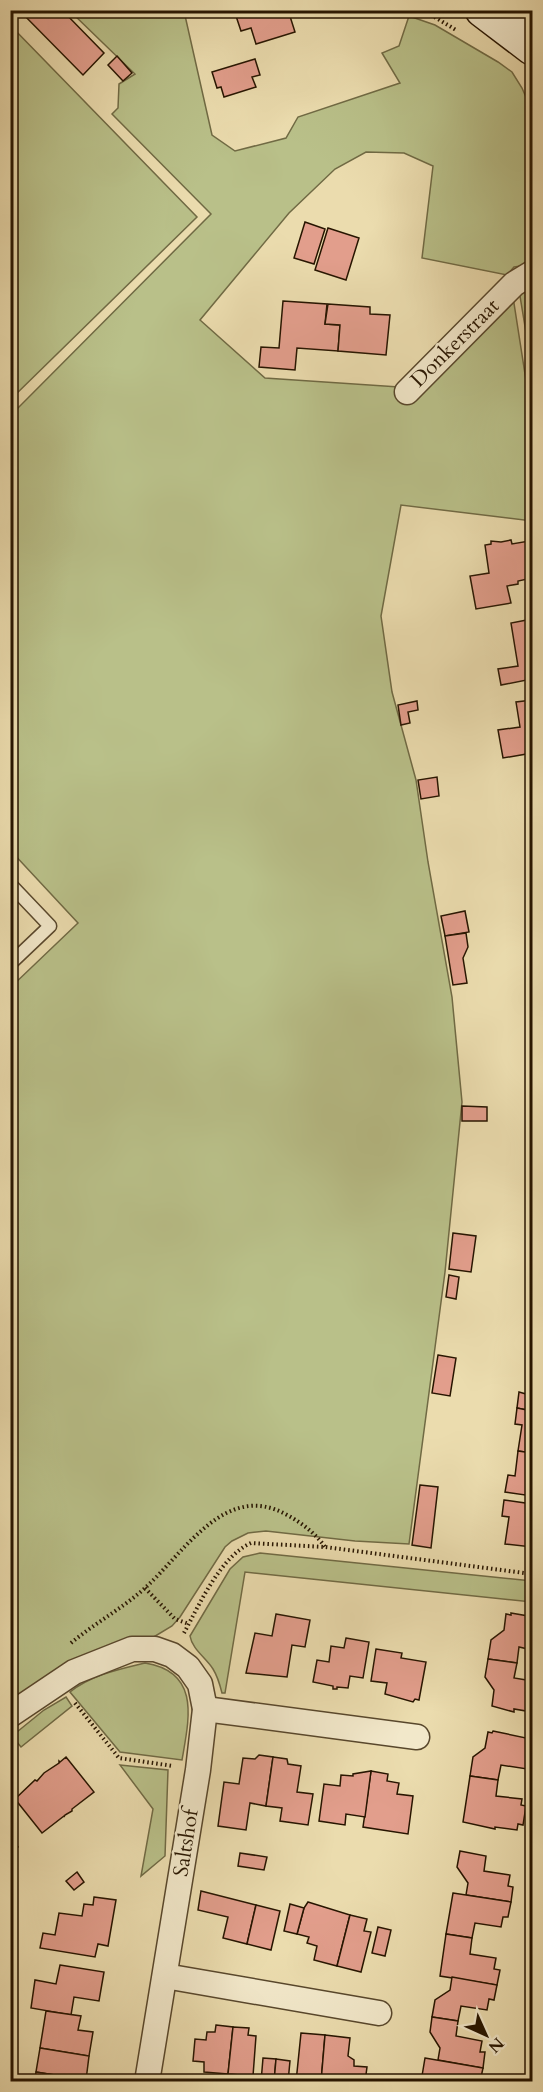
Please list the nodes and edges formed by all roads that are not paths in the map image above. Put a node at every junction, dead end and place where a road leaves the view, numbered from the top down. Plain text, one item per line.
1 (482, 10) edge
2 (522, 10) edge
3 (532, 15) edge
4 (532, 48) edge
5 (532, 273) edge
6 (407, 392) dead end
7 (10, 884) edge
8 (10, 964) edge
9 (205, 1709) junction
10 (10, 1715) edge
11 (417, 1737) dead end
12 (165, 1976) junction
13 (379, 2013) dead end
14 (147, 2082) edge

1 - 4 street
2 - 3 street
5 - 6 street, Donkerstraat
7 - 8 lane
9 - 10 street, Saltshof
9 - 11 street
9 - 12 street, Saltshof
12 - 13 street
12 - 14 street, Saltshof

